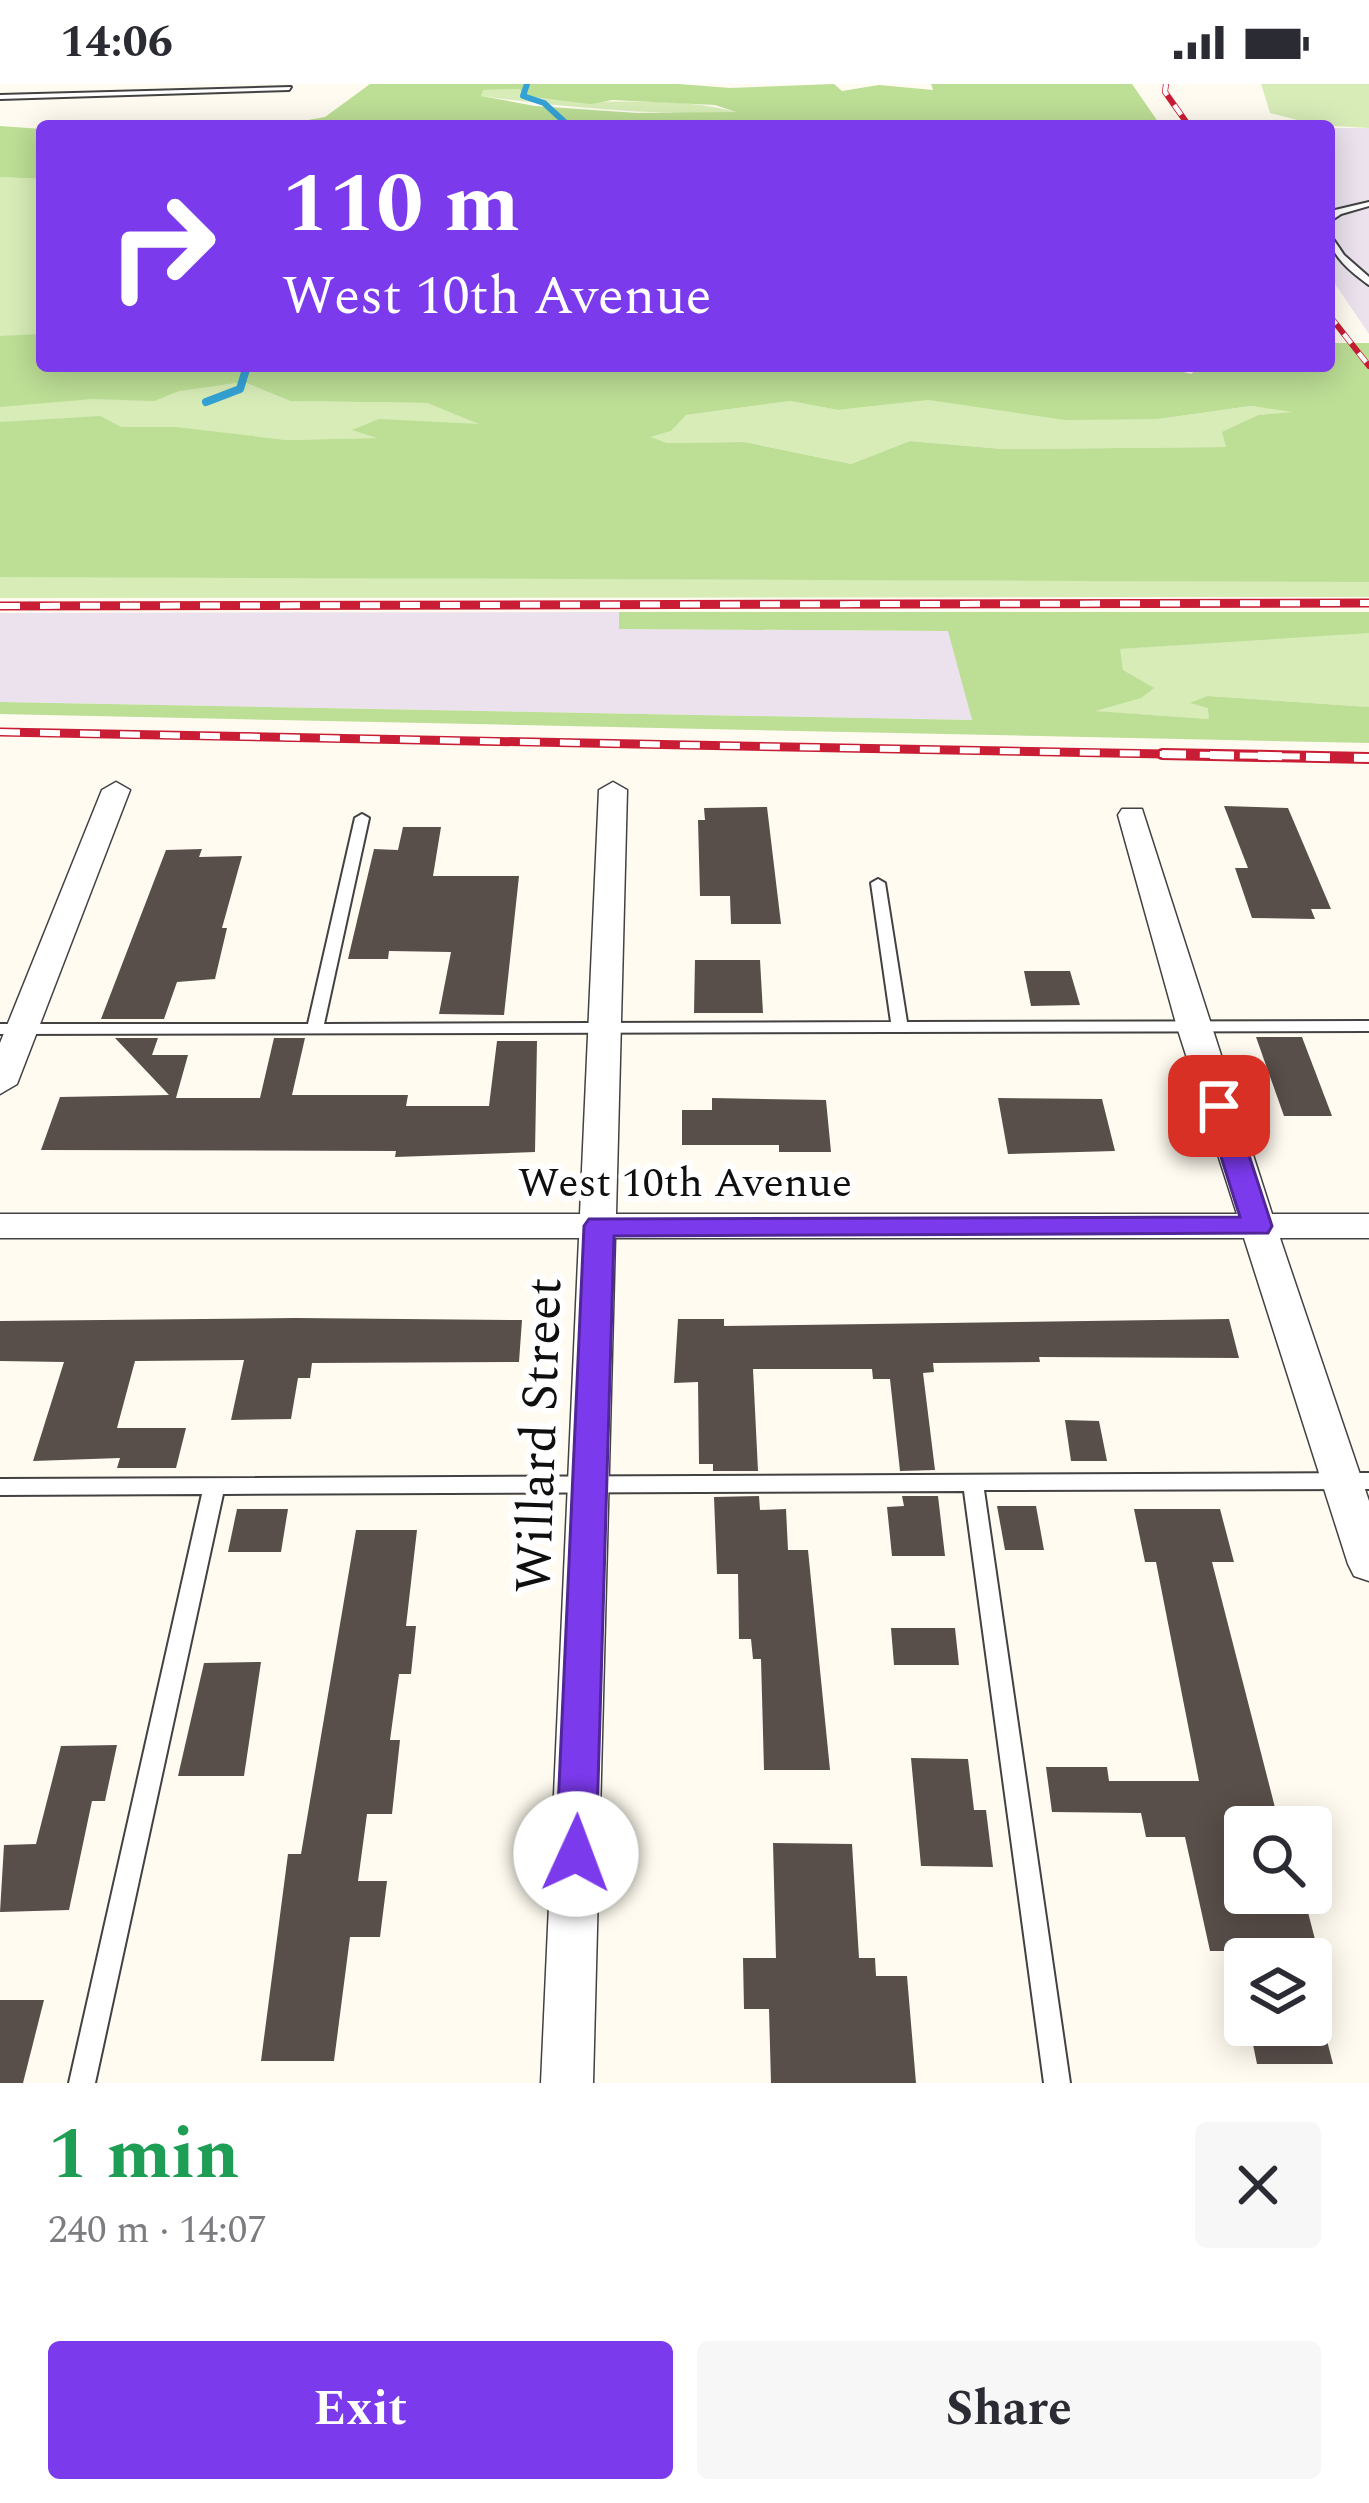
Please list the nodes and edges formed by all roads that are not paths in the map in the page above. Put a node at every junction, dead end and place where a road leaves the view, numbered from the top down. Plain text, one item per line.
1 (289, 88) dead end
2 (0, 97) edge
3 (1369, 204) edge
4 (1335, 215) edge
5 (1335, 246) edge
6 (1369, 282) edge
7 (116, 790) dead end
8 (613, 790) dead end
9 (1132, 815) dead end
10 (362, 818) dead end
11 (878, 884) dead end
12 (1369, 1026) edge
13 (605, 1027) junction
14 (899, 1027) junction
15 (1193, 1027) junction
16 (315, 1028) junction
17 (11, 1029) edge
18 (0, 1084) edge
19 (0, 1226) edge
20 (599, 1226) junction
21 (1258, 1226) junction
22 (1369, 1226) edge
23 (1356, 1481) edge
24 (973, 1484) junction
25 (0, 1487) edge
26 (214, 1487) junction
27 (590, 1488) junction
28 (1369, 1564) edge
29 (82, 2083) edge
30 (567, 2083) edge
31 (1057, 2083) edge

1 - 2 lane
3 - 4 lane
5 - 6 lane
7 - 17 street
8 - 13 street, Willard Street
9 - 15 street
10 - 16 lane
11 - 14 lane
12 - 15 lane
13 - 14 lane
13 - 16 lane
13 - 20 street, Willard Street
14 - 15 lane
15 - 21 street
16 - 17 lane
17 - 18 street
19 - 20 street, West 10th Avenue
20 - 21 street, West 10th Avenue
20 - 27 street, Willard Street
21 - 22 street, West 10th Avenue
21 - 23 street
23 - 24 lane
23 - 28 street
24 - 27 lane
24 - 31 lane
25 - 26 lane
26 - 27 lane
26 - 29 lane
27 - 30 street, Willard Street

